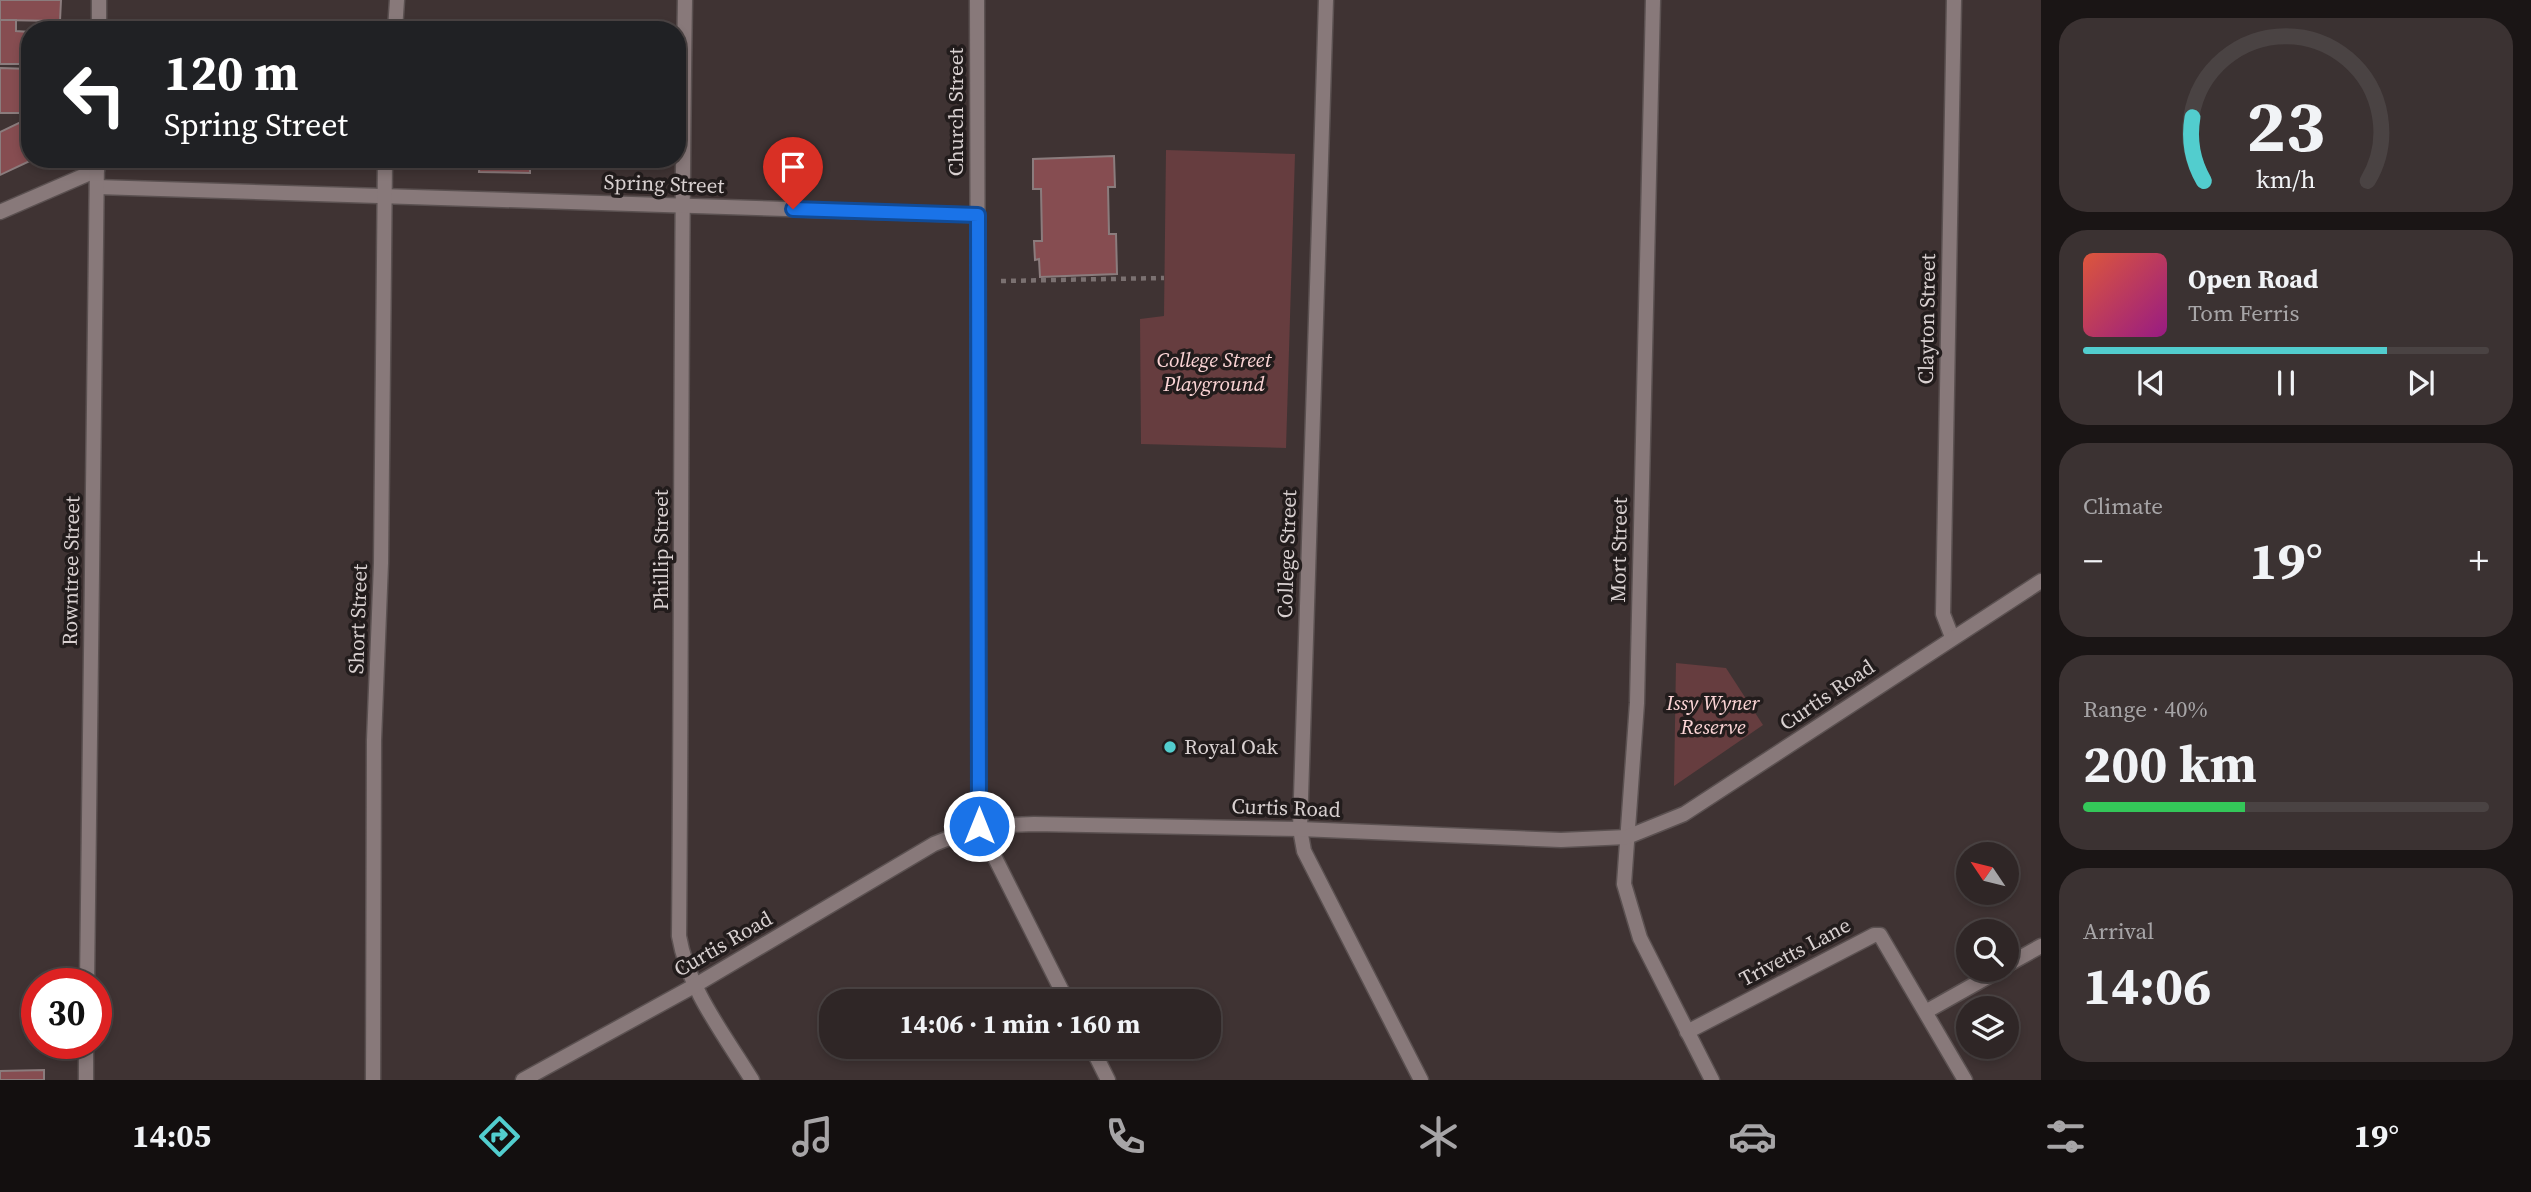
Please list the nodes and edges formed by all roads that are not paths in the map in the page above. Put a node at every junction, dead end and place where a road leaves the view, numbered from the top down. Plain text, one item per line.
1 (99, 0) edge
2 (397, 0) edge
3 (685, 0) edge
4 (977, 0) edge
5 (1326, 0) edge
6 (1653, 0) edge
7 (1954, 0) edge
8 (99, 21) edge
9 (396, 21) edge
10 (685, 21) edge
11 (89, 168) edge
12 (97, 168) edge
13 (384, 168) edge
14 (682, 168) edge
15 (97, 187) junction
16 (382, 196) junction
17 (681, 205) junction
18 (0, 212) edge
19 (978, 215) junction
20 (2041, 581) edge
21 (1952, 637) junction
22 (979, 826) junction
23 (1300, 829) junction
24 (1627, 837) junction
25 (2041, 946) edge
26 (2019, 958) edge
27 (87, 968) edge
28 (1979, 982) edge
29 (694, 986) junction
30 (1062, 989) edge
31 (1927, 1011) junction
32 (1687, 1032) junction
33 (86, 1059) edge
34 (1098, 1059) edge
35 (86, 1080) edge
36 (373, 1080) edge
37 (523, 1080) edge
38 (752, 1080) edge
39 (1108, 1080) edge
40 (1422, 1080) edge
41 (1712, 1080) edge
42 (1965, 1080) edge

1 - 8 street
2 - 9 street
3 - 10 street, Phillip Street
4 - 19 street, Church Street
5 - 23 street, College Street
6 - 24 street, Mort Street
7 - 21 street, Clayton Street
11 - 18 street
12 - 15 street, Rowntree Street
13 - 16 street, Short Street
14 - 17 street, Phillip Street
15 - 16 street, Spring Street
15 - 27 street, Rowntree Street
16 - 17 street, Spring Street
16 - 36 street, Short Street
17 - 19 street, Spring Street
17 - 29 street, Phillip Street
19 - 22 street, Church Street
20 - 21 street, Curtis Road
21 - 24 street, Curtis Road
22 - 23 street, Curtis Road
22 - 29 street, Curtis Road
22 - 30 street, Church Street
23 - 24 street, Curtis Road
23 - 40 street, College Street
24 - 32 street, Mort Street
25 - 26 street
28 - 31 street
29 - 37 street, Curtis Road
29 - 38 street, Phillip Street
31 - 32 street, Trivetts Lane
31 - 42 street, Trivetts Lane
32 - 41 street, Mort Street
33 - 35 street
34 - 39 street

